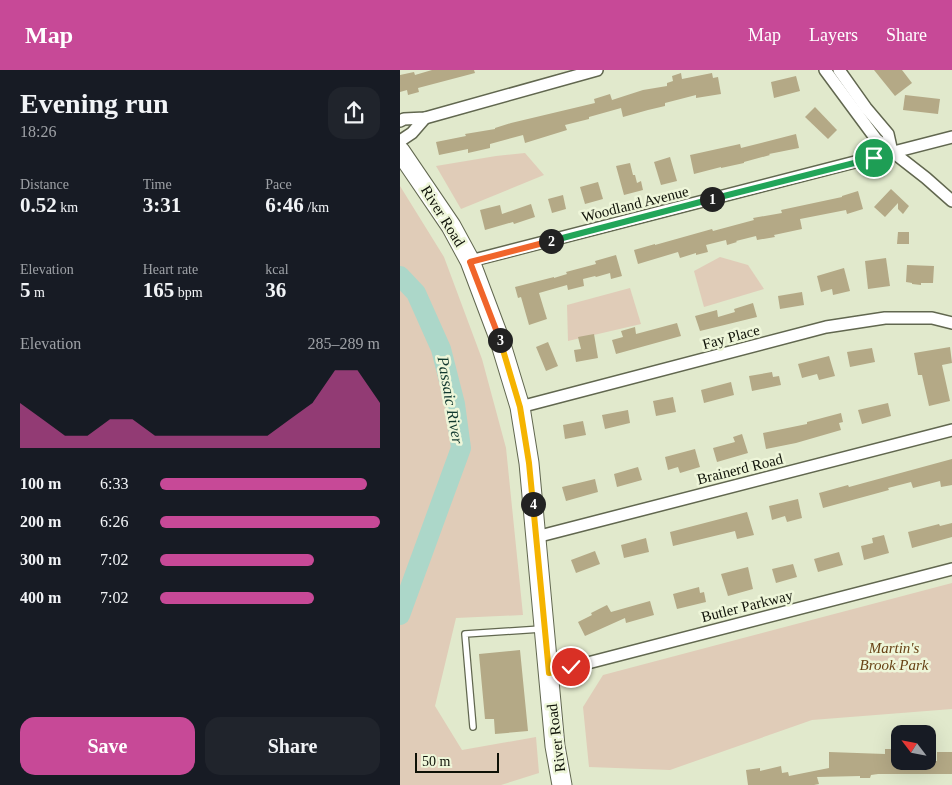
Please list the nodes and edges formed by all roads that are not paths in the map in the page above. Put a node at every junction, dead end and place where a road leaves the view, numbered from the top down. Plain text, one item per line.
1 (597, 70) edge
2 (824, 70) edge
3 (839, 70) edge
4 (425, 118) junction
5 (400, 121) edge
6 (952, 137) edge
7 (400, 140) edge
8 (400, 151) edge
9 (892, 152) junction
10 (952, 201) edge
11 (470, 262) junction
12 (952, 323) edge
13 (520, 407) junction
14 (952, 430) edge
15 (536, 536) junction
16 (952, 569) edge
17 (545, 629) junction
18 (549, 673) junction
19 (474, 727) dead end
20 (562, 785) edge

1 - 4 street
2 - 9 street
3 - 9 street
4 - 5 street
4 - 7 street
6 - 9 street, Woodland Avenue
8 - 11 main road, River Road
9 - 10 street
9 - 11 street, Woodland Avenue
11 - 13 main road, River Road
12 - 13 street, Fay Place
13 - 15 main road, River Road
14 - 15 street, Brainerd Road
15 - 17 main road, River Road
16 - 18 street, Butler Parkway
17 - 18 main road, River Road
17 - 19 lane
18 - 20 main road, River Road

